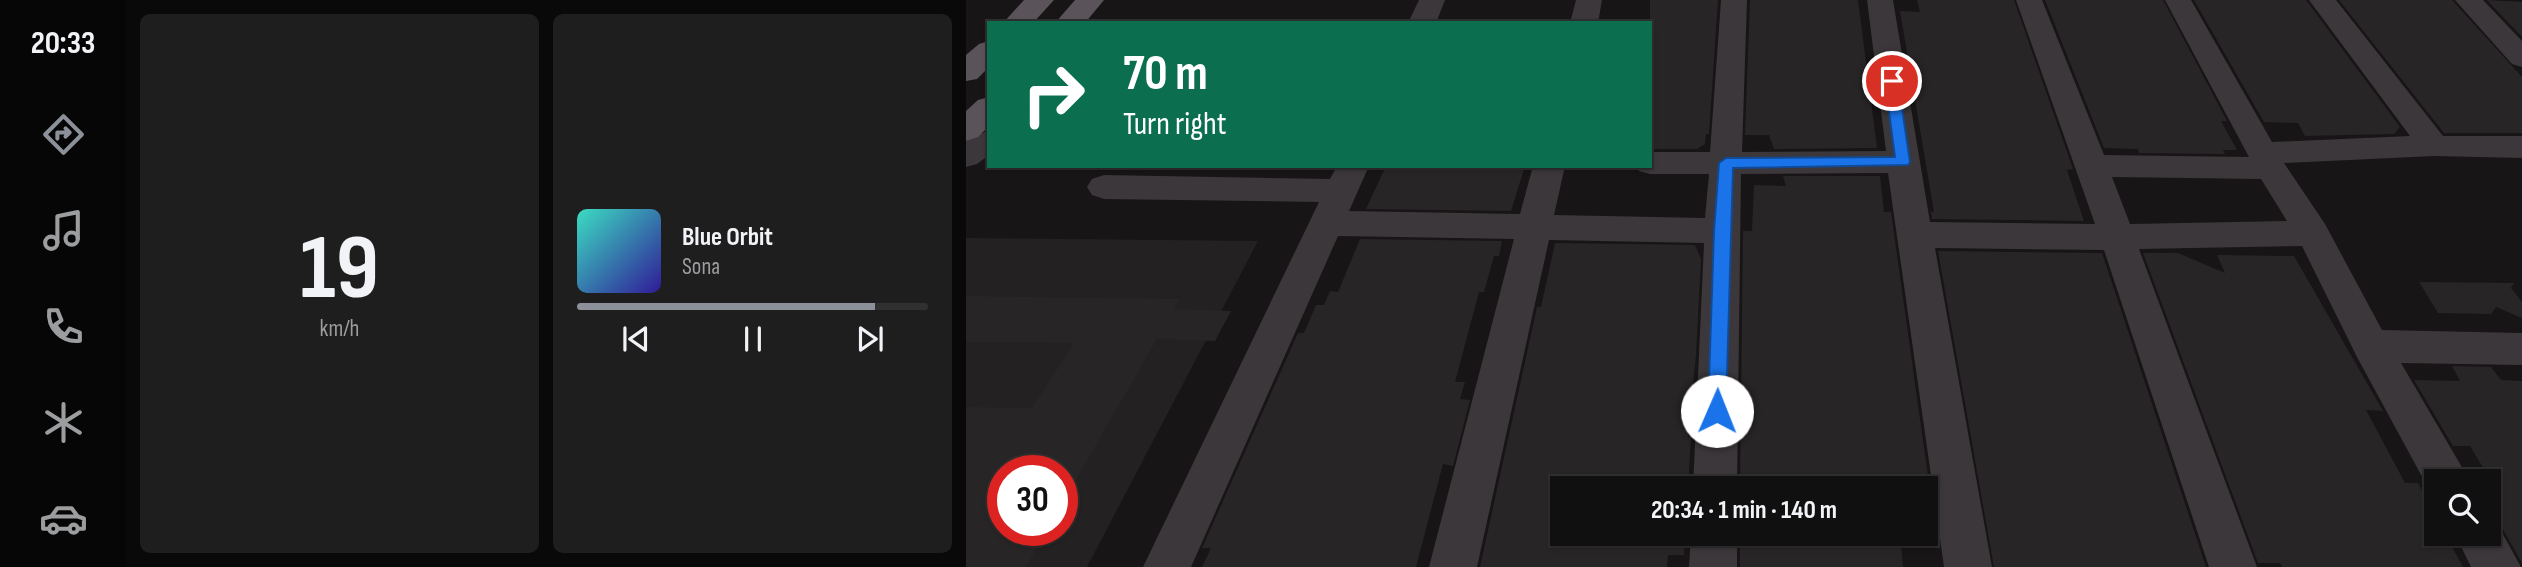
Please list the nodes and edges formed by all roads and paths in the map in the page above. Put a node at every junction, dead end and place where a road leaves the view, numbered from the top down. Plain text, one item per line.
1 (1040, 0) edge
2 (1090, 0) edge
3 (1432, 0) edge
4 (1589, 0) edge
5 (1734, 0) edge
6 (1880, 0) edge
7 (2029, 0) edge
8 (2178, 0) edge
9 (2322, 0) edge
10 (2468, 0) edge
11 (1019, 21) edge
12 (1071, 21) edge
13 (1423, 21) edge
14 (1584, 21) edge
15 (987, 52) edge
16 (2522, 58) edge
17 (966, 72) edge
18 (987, 109) edge
19 (966, 130) edge
20 (987, 141) edge
21 (2434, 146) junction
22 (2522, 147) edge
23 (966, 156) edge
24 (2267, 160) junction
25 (1903, 162) junction
26 (1652, 163) edge
27 (1726, 163) junction
28 (2092, 166) junction
29 (1549, 168) edge
30 (1104, 187) dead end
31 (1340, 194) edge
32 (1536, 229) junction
33 (1722, 231) junction
34 (2313, 233) junction
35 (1916, 235) junction
36 (2116, 237) junction
37 (2371, 346) junction
38 (2522, 349) edge
39 (2441, 469) edge
40 (1715, 476) edge
41 (1714, 546) edge
42 (2485, 546) edge
43 (1167, 567) edge
44 (1453, 567) edge
45 (1713, 567) edge
46 (1968, 567) edge
47 (2233, 567) edge
48 (2497, 567) edge

1 - 11 main road
2 - 12 main road
3 - 13 street
4 - 14 street
5 - 27 street
6 - 25 street
7 - 28 street
8 - 24 street
9 - 21 street
10 - 16 street
15 - 17 main road
18 - 19 main road
20 - 23 street
21 - 22 street
21 - 24 street
24 - 28 street
24 - 34 street
25 - 27 street
25 - 35 street
26 - 27 street
27 - 33 street
28 - 36 street
29 - 32 street
30 - 31 street
31 - 32 street
31 - 43 street
32 - 33 street
32 - 44 street
33 - 40 street
34 - 36 street
34 - 37 street
35 - 36 street
35 - 46 street
36 - 47 street
37 - 38 street
37 - 39 street
41 - 45 street
42 - 48 street

